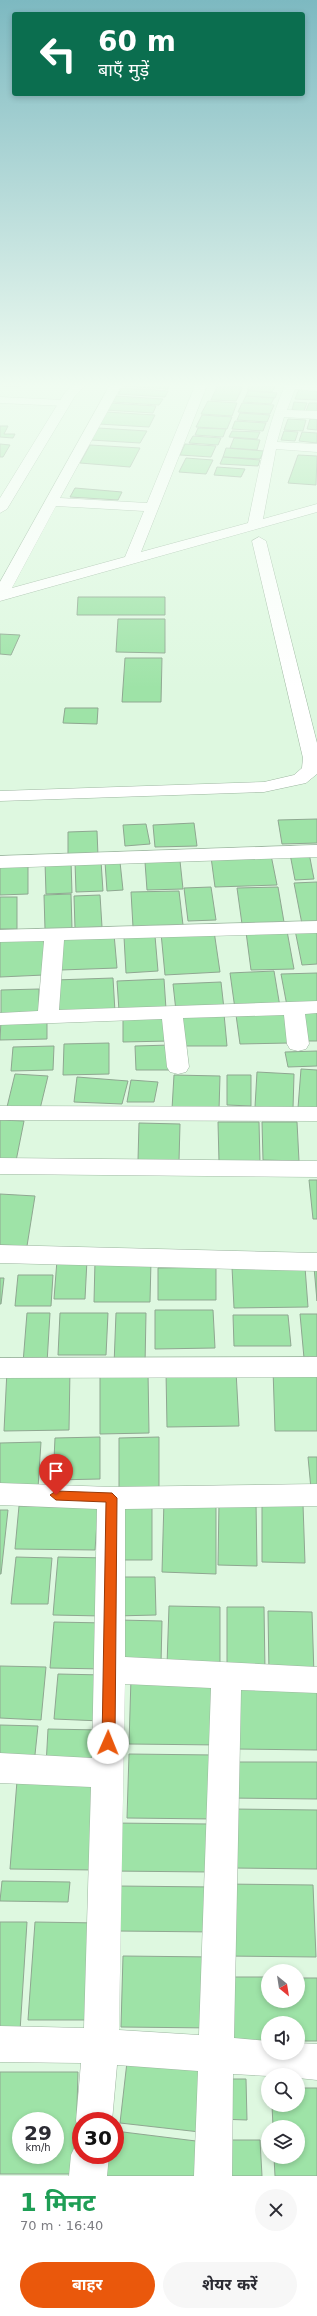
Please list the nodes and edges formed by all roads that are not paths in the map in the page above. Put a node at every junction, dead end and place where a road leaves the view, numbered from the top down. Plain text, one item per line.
1 (14, 485) edge
2 (62, 485) edge
3 (161, 485) edge
4 (262, 485) edge
5 (52, 502) junction
6 (152, 507) junction
7 (317, 508) edge
8 (0, 509) edge
9 (255, 524) junction
10 (259, 541) dead end
11 (131, 560) junction
12 (0, 596) edge
13 (0, 796) edge
14 (317, 851) edge
15 (0, 862) edge
16 (317, 927) edge
17 (55, 933) junction
18 (0, 936) edge
19 (317, 1007) edge
20 (294, 1008) junction
21 (172, 1014) junction
22 (48, 1017) junction
23 (0, 1019) edge
24 (298, 1044) dead end
25 (178, 1067) dead end
26 (0, 1113) edge
27 (317, 1114) edge
28 (0, 1166) edge
29 (317, 1169) edge
30 (0, 1254) edge
31 (317, 1262) edge
32 (317, 1366) edge
33 (0, 1368) edge
34 (0, 1494) edge
35 (317, 1495) edge
36 (112, 1498) junction
37 (110, 1670) junction
38 (227, 1676) junction
39 (317, 1680) edge
40 (0, 1768) edge
41 (108, 1773) junction
42 (0, 2044) edge
43 (101, 2046) junction
44 (217, 2053) junction
45 (317, 2062) edge
46 (95, 2112) edge
47 (89, 2164) edge
48 (88, 2176) edge
49 (213, 2176) edge

1 - 8 street
2 - 5 street
3 - 6 street
4 - 9 street
5 - 6 street
5 - 12 street
6 - 11 street
7 - 9 street
9 - 11 street
10 - 13 street
11 - 12 street
14 - 15 street
16 - 17 street
17 - 18 street
17 - 22 street
19 - 20 street
20 - 21 street
20 - 24 street
21 - 22 street
21 - 25 street
22 - 23 street
26 - 27 street
28 - 29 street
30 - 31 street
32 - 33 street
34 - 36 street
35 - 36 street
36 - 37 street
37 - 38 street
37 - 41 street
38 - 39 street
38 - 44 street
40 - 41 street
41 - 43 street
42 - 43 street
43 - 44 street
43 - 46 street
44 - 45 street
44 - 49 street
47 - 48 street

